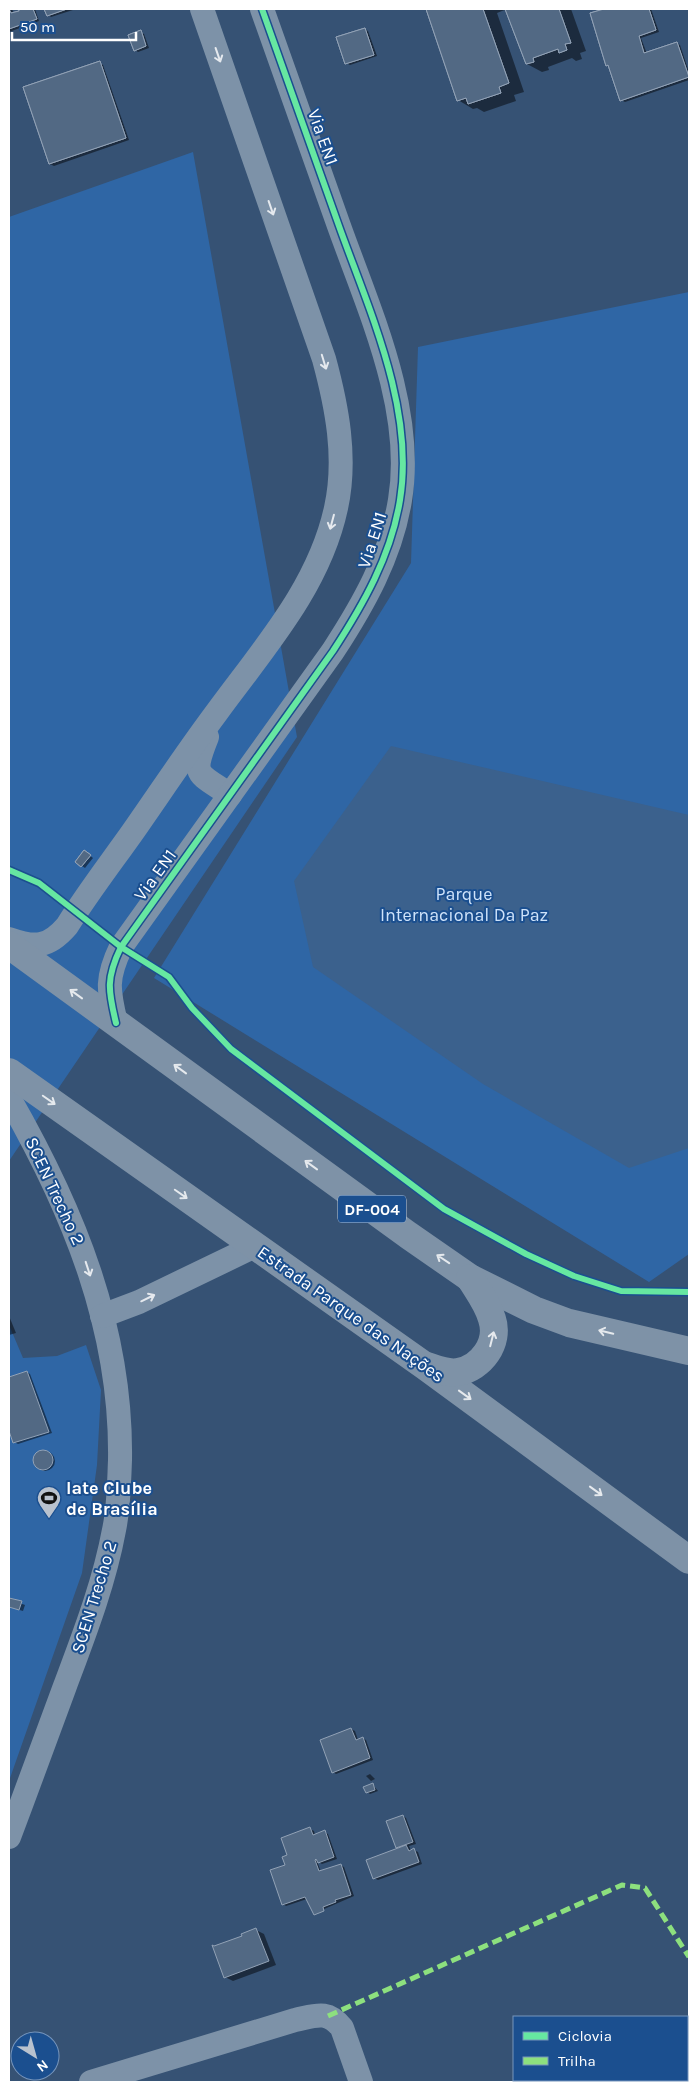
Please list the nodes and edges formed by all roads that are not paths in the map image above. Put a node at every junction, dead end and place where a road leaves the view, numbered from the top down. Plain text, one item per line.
1 (202, 9) edge
2 (262, 9) edge
3 (217, 712) junction
4 (230, 795) junction
5 (9, 939) edge
6 (9, 945) edge
7 (116, 1023) junction
8 (9, 1072) edge
9 (9, 1098) edge
10 (255, 1246) junction
11 (470, 1278) junction
12 (102, 1316) junction
13 (654, 1343) junction
14 (689, 1343) edge
15 (689, 1352) edge
16 (426, 1366) junction
17 (689, 1560) edge
18 (9, 1837) edge
19 (91, 2082) edge
20 (361, 2082) edge

1 -> 3 street
2 - 4 street, Via EN1
3 - 4 street
3 - 5 street
4 - 7 street, Via EN1
7 -> 6 highway, DF-004
11 -> 7 highway, DF-004
8 -> 10 highway, Estrada Parque das Nações
9 -> 12 street, SCEN Trecho 2
12 -> 10 street
10 - 16 highway, Estrada Parque das Nações
13 -> 11 highway, DF-004
16 -> 11 highway
12 - 18 street, SCEN Trecho 2
13 - 14 highway
13 - 15 highway, DF-004
16 -> 17 highway, Estrada Parque das Nações
19 - 20 street

